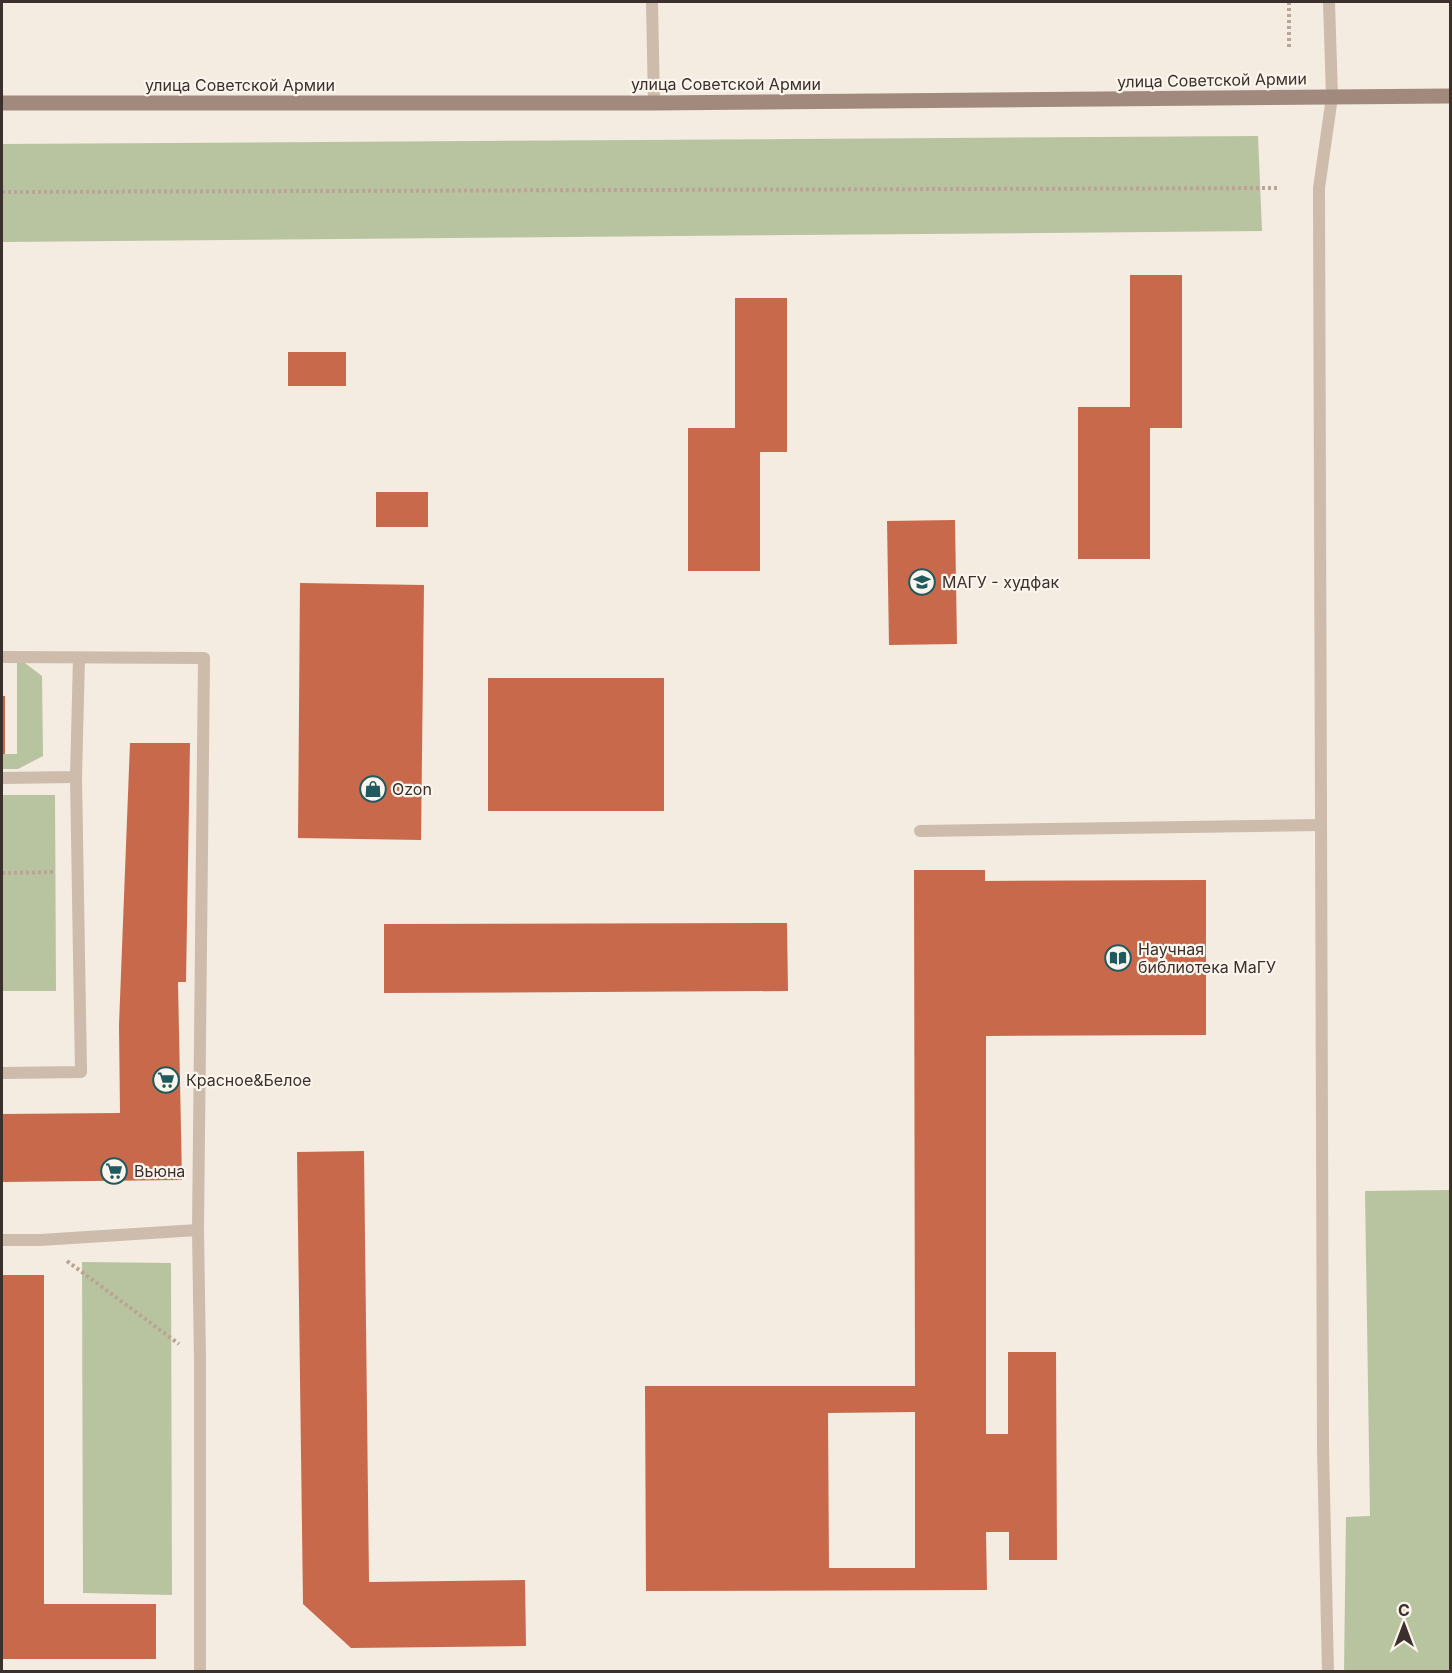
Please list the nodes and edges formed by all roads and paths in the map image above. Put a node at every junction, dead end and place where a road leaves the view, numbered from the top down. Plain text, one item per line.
1 (652, 2) edge
2 (1289, 2) edge
3 (1329, 2) edge
4 (1289, 48) dead end
5 (1450, 96) edge
6 (1332, 97) junction
7 (2, 103) edge
8 (654, 103) junction
9 (1279, 188) dead end
10 (2, 192) edge
11 (2, 657) edge
12 (79, 657) junction
13 (76, 777) junction
14 (2, 778) edge
15 (1321, 825) junction
16 (920, 831) dead end
17 (55, 872) dead end
18 (2, 873) edge
19 (2, 1073) edge
20 (198, 1230) junction
21 (2, 1240) edge
22 (40, 1240) junction
23 (200, 1360) junction
24 (200, 1671) edge
25 (1328, 1671) edge

1 - 8 lane
2 - 4 path
3 - 6 lane
5 - 6 main road, улица Советской Армии
6 - 8 main road, улица Советской Армии
6 - 15 lane
7 - 8 main road, улица Советской Армии
9 - 10 path
11 - 12 lane
12 - 13 lane
12 - 20 lane
13 - 14 lane
13 - 19 lane
15 - 16 lane
15 - 25 lane
17 - 18 path
20 - 22 lane
20 - 23 lane
21 - 22 lane
22 - 23 path
23 - 24 lane

